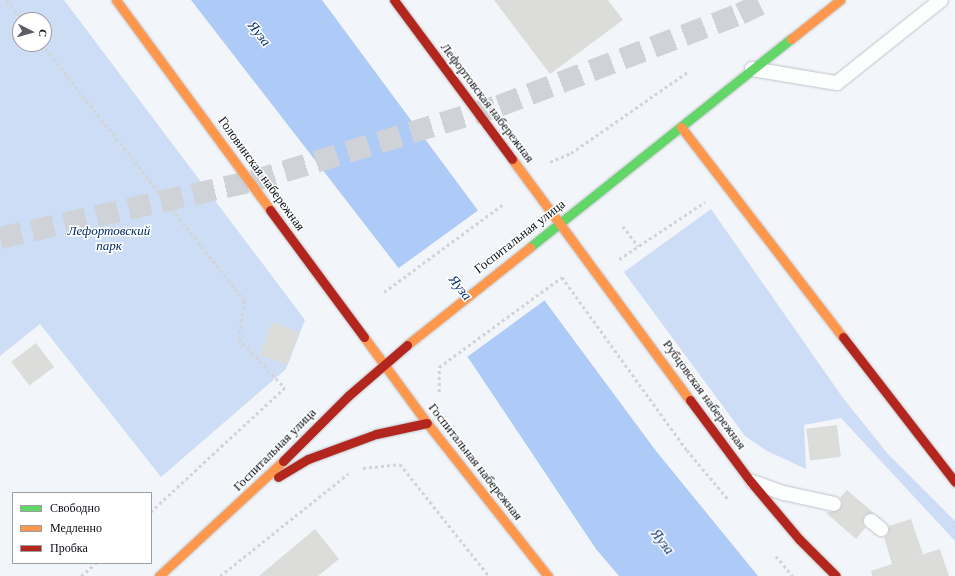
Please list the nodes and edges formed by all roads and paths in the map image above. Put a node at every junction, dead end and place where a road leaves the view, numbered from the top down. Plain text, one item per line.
1 (7, 0) edge
2 (116, 0) edge
3 (394, 0) edge
4 (840, 0) edge
5 (941, 0) edge
6 (17, 12) edge
7 (48, 52) edge
8 (752, 69) junction
9 (689, 71) dead end
10 (681, 127) junction
11 (550, 162) dead end
12 (705, 202) dead end
13 (502, 205) dead end
14 (560, 222) junction
15 (623, 226) dead end
16 (638, 246) junction
17 (616, 261) dead end
18 (384, 292) dead end
19 (383, 364) junction
20 (440, 392) dead end
21 (427, 423) junction
22 (361, 469) dead end
23 (353, 470) dead end
24 (751, 482) junction
25 (955, 482) edge
26 (251, 493) junction
27 (733, 504) dead end
28 (834, 504) dead end
29 (152, 511) edge
30 (773, 552) dead end
31 (95, 564) edge
32 (81, 576) edge
33 (159, 576) edge
34 (220, 576) edge
35 (489, 576) edge
36 (548, 576) edge
37 (793, 576) edge
38 (836, 576) edge

1 - 6 path
2 - 19 main road, Головинская набережная
3 - 14 main road, Лефортовская набережная
4 - 8 main road, Госпитальная улица
5 - 8 lane
7 - 29 path
8 - 10 main road, Госпитальная улица
9 - 11 path
10 - 14 main road, Госпитальная улица
10 - 25 main road
12 - 16 path
13 - 18 path
14 - 19 main road, Госпитальная улица
14 - 24 main road, Рубцовская набережная
15 - 16 path
16 - 17 path
19 - 21 main road, Госпитальная набережная
19 - 26 main road, Госпитальная улица
20 - 27 path
21 - 26 main road
21 - 36 main road, Госпитальная набережная
22 - 35 path
23 - 34 path
24 - 28 lane
24 - 38 main road, Рубцовская набережная
26 - 33 main road, Госпитальная улица
30 - 37 path
31 - 32 path

